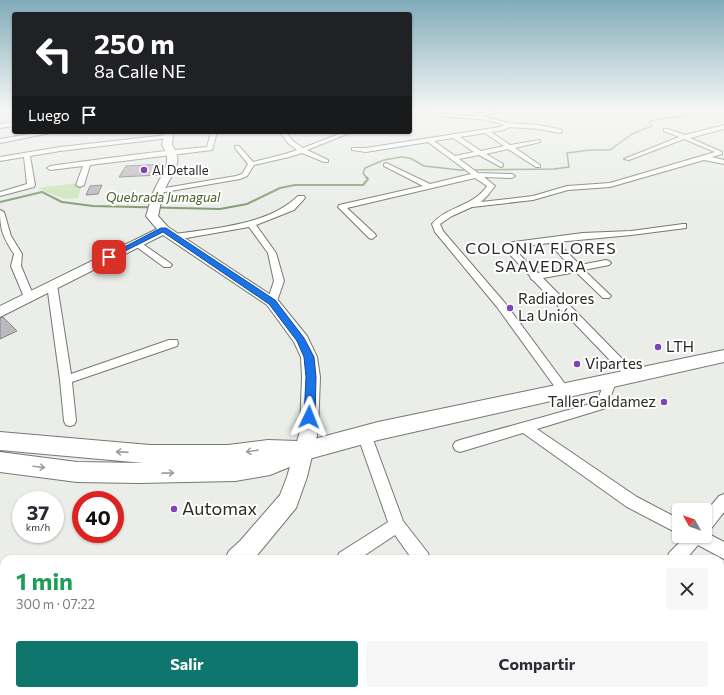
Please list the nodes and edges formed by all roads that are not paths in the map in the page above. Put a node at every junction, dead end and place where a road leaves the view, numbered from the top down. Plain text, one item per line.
1 (101, 143) edge
2 (167, 143) edge
3 (213, 143) edge
4 (293, 143) edge
5 (319, 143) edge
6 (407, 143) edge
7 (434, 143) edge
8 (465, 143) edge
9 (502, 143) edge
10 (531, 143) edge
11 (668, 143) edge
12 (700, 143) edge
13 (237, 147) dead end
14 (508, 148) junction
15 (354, 149) dead end
16 (302, 150) junction
17 (172, 152) junction
18 (480, 153) junction
19 (27, 154) junction
20 (454, 158) junction
21 (705, 158) junction
22 (0, 159) edge
23 (627, 159) dead end
24 (326, 161) dead end
25 (724, 162) edge
26 (87, 163) junction
27 (251, 164) junction
28 (386, 166) dead end
29 (501, 166) dead end
30 (538, 166) dead end
31 (50, 168) dead end
32 (472, 172) junction
33 (512, 176) dead end
34 (80, 185) dead end
35 (429, 186) junction
36 (0, 194) edge
37 (301, 198) dead end
38 (156, 201) junction
39 (474, 205) junction
40 (0, 212) edge
41 (1, 224) edge
42 (252, 224) junction
43 (683, 226) dead end
44 (169, 233) junction
45 (372, 236) dead end
46 (551, 240) junction
47 (137, 243) junction
48 (606, 263) dead end
49 (167, 265) dead end
50 (577, 268) junction
51 (534, 277) junction
52 (52, 286) junction
53 (606, 296) dead end
54 (29, 297) junction
55 (272, 302) junction
56 (0, 312) edge
57 (173, 343) dead end
58 (724, 356) edge
59 (632, 376) junction
60 (66, 380) junction
61 (611, 380) junction
62 (564, 391) junction
63 (70, 421) dead end
64 (526, 428) junction
65 (364, 434) junction
66 (0, 441) edge
67 (460, 446) dead end
68 (305, 450) junction
69 (0, 462) edge
70 (724, 501) edge
71 (712, 516) edge
72 (672, 522) edge
73 (397, 525) junction
74 (690, 543) edge
75 (710, 543) edge
76 (724, 551) edge
77 (241, 555) edge
78 (351, 555) edge
79 (419, 555) edge
80 (679, 555) edge

1 - 19 street
2 - 17 street
3 - 17 street
4 - 16 street
5 - 16 street
6 - 15 street
7 - 20 street
8 - 18 street
9 - 14 street
10 - 14 street
11 - 23 street
12 - 21 street
13 - 27 street
14 - 18 street
14 - 30 street
16 - 24 street
16 - 27 street
17 - 26 street
17 - 38 street
18 - 20 street
18 - 29 street
19 - 22 street
19 - 36 street
20 - 32 street
21 - 25 street
21 - 39 street
26 - 31 street
26 - 34 street
27 - 38 street
28 - 35 street
32 - 33 street
32 - 35 street
32 - 39 street
35 - 45 street
37 - 42 street
38 - 44 street
39 - 62 street
40 - 41 street
41 - 54 street
42 - 44 street
42 - 55 street
43 - 46 street
44 - 47 street
44 - 55 street
46 - 50 street
46 - 51 street
47 - 49 street
47 - 52 street
48 - 50 street
50 - 51 street
50 - 53 street
51 - 59 street
52 - 54 street
52 - 60 street
54 - 56 street
55 - 68 street
57 - 60 street
58 - 59 main road
59 - 61 main road
60 - 63 street
61 - 62 main road
61 - 64 street
62 - 65 main road
64 - 67 street
64 - 72 street
65 - 68 main road
65 - 73 street
68 -> 66 main road
69 -> 68 main road
68 - 77 street
70 - 71 street
73 - 78 street
73 - 79 street
74 - 80 street
75 - 76 street

